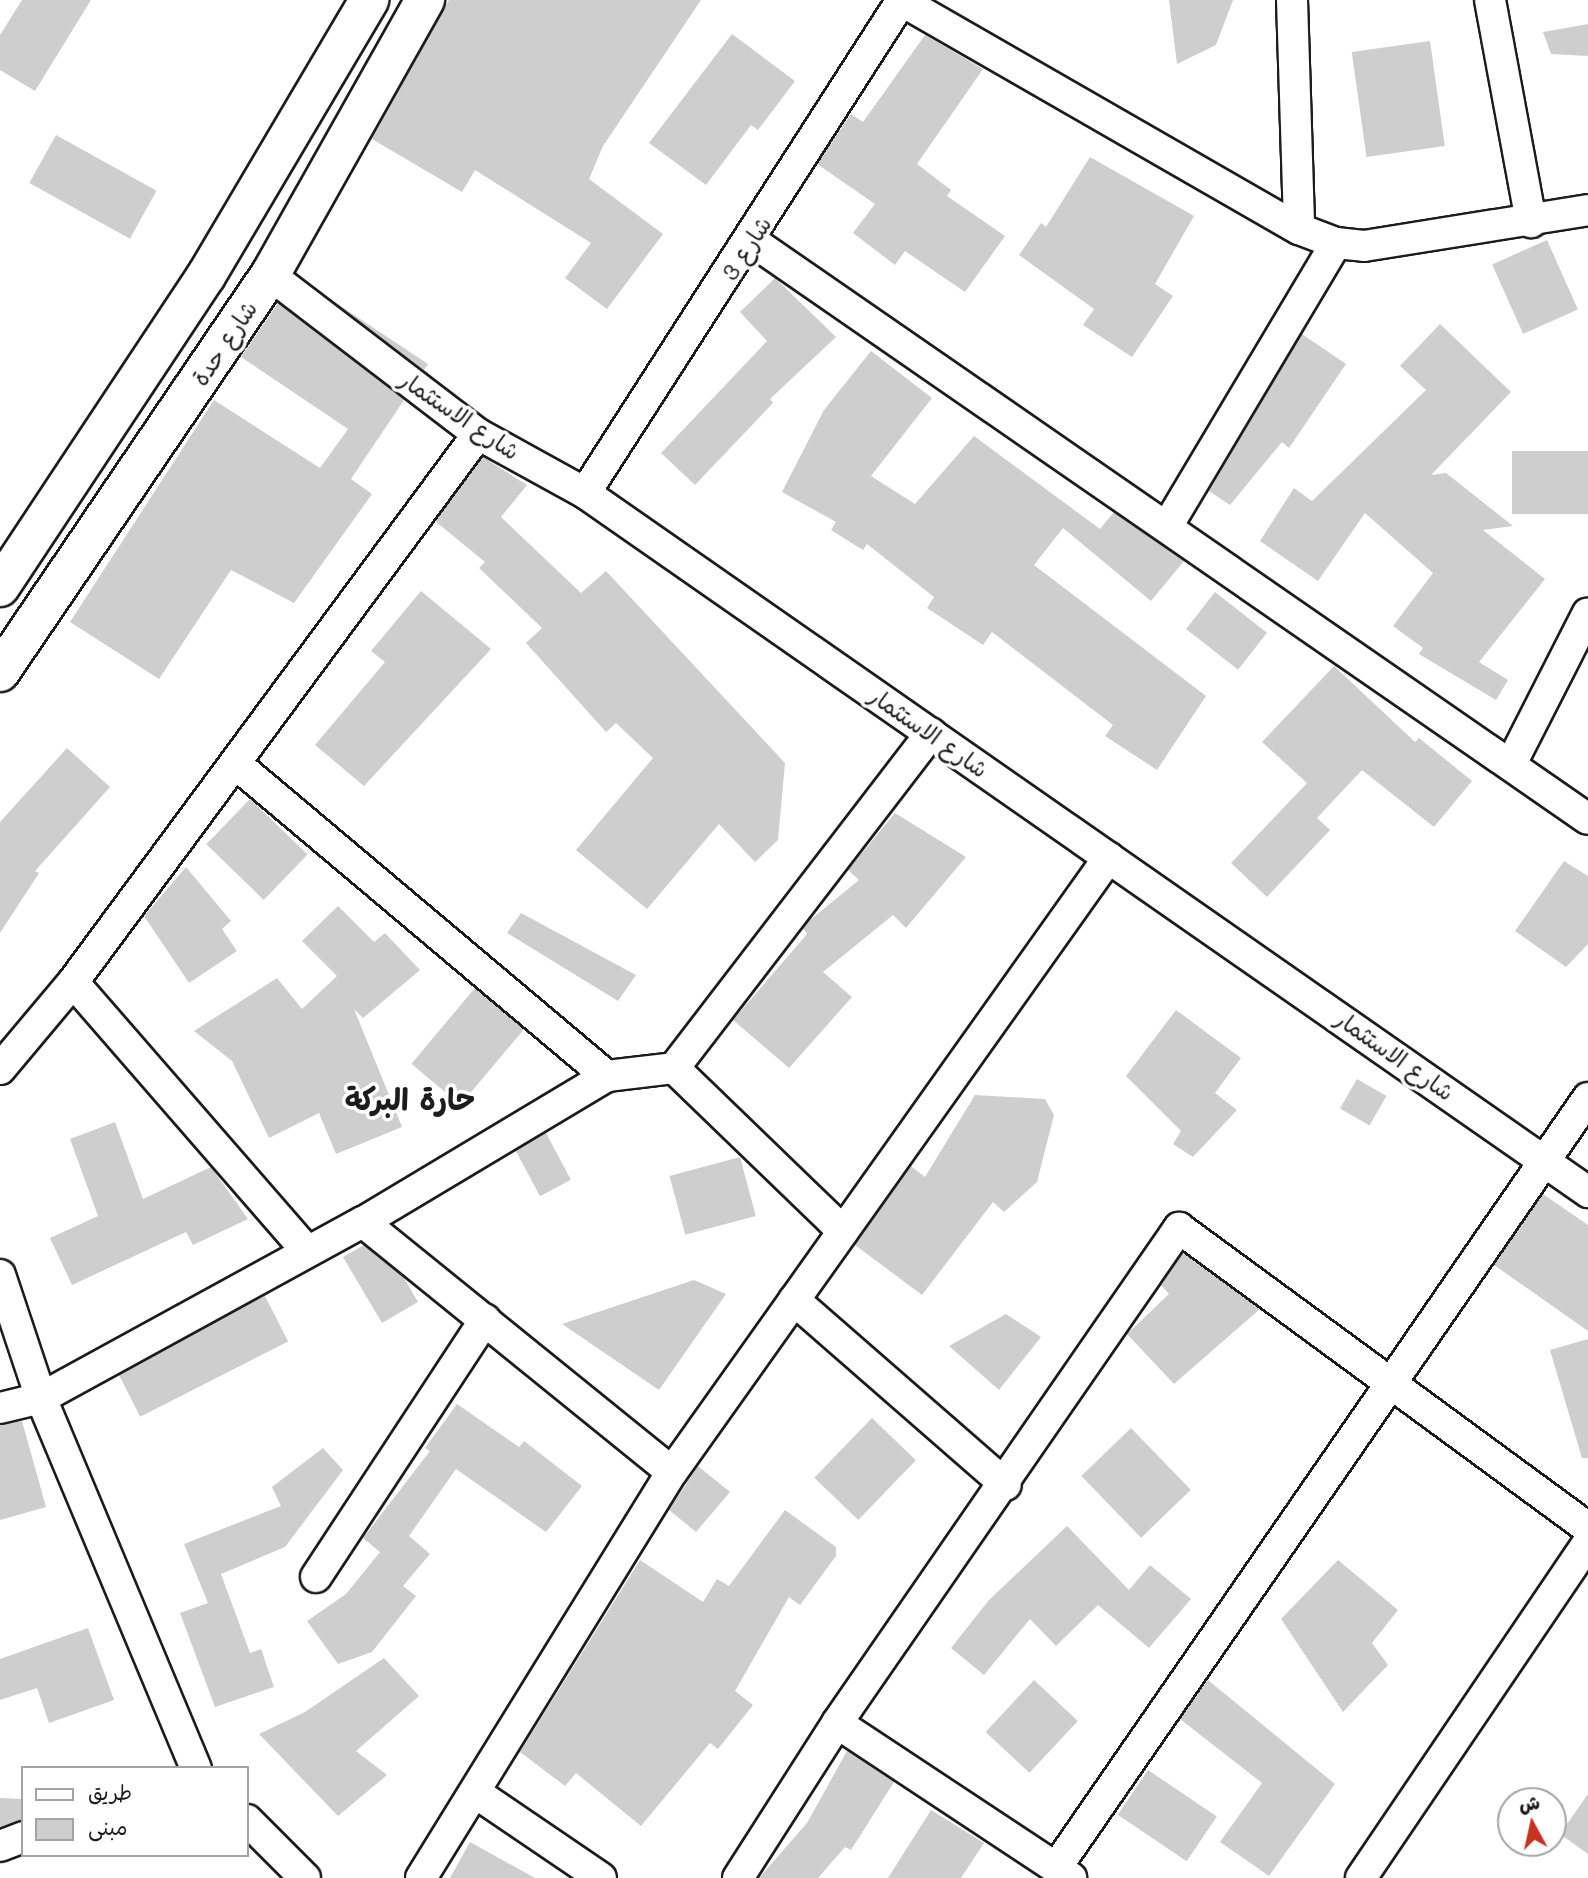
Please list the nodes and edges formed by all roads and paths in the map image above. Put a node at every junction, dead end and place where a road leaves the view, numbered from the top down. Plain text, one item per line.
1 (369, 0) edge
2 (425, 0) edge
3 (902, 0) edge
4 (1292, 0) edge
5 (1490, 0) edge
6 (1588, 210) edge
7 (1531, 222) junction
8 (1299, 229) junction
9 (752, 241) junction
10 (1336, 243) junction
11 (270, 275) junction
12 (478, 433) junction
13 (584, 493) junction
14 (1168, 525) junction
15 (0, 587) edge
16 (1588, 613) edge
17 (1576, 657) edge
18 (0, 672) edge
19 (931, 733) junction
20 (236, 764) junction
21 (1511, 764) junction
22 (1588, 819) edge
23 (1109, 857) junction
24 (73, 982) junction
25 (0, 1069) edge
26 (674, 1069) junction
27 (607, 1076) junction
28 (1588, 1098) edge
29 (1545, 1160) junction
30 (1588, 1192) edge
31 (363, 1222) junction
32 (843, 1231) junction
33 (307, 1251) junction
34 (0, 1275) edge
35 (794, 1300) junction
36 (485, 1320) junction
37 (1390, 1383) junction
38 (41, 1398) junction
39 (0, 1408) edge
40 (673, 1472) junction
41 (1006, 1485) junction
42 (1588, 1528) edge
43 (1588, 1543) edge
44 (316, 1577) dead end
45 (837, 1723) junction
46 (194, 1766) edge
47 (476, 1793) junction
48 (248, 1821) edge
49 (21, 1838) edge
50 (0, 1846) edge
51 (1064, 1873) edge
52 (305, 1878) edge
53 (421, 1878) edge
54 (601, 1878) edge
55 (738, 1878) edge
56 (1361, 1878) edge

1 - 15 main road
2 - 11 main road, شارع حدة
3 - 8 street
3 - 9 street, شارع 3
4 - 8 street
5 - 7 street
6 - 7 street
7 - 10 street
8 - 10 street
9 - 13 street, شارع 3
9 - 14 street
10 - 14 street
11 - 12 street, شارع الاستثمار
11 - 18 main road, شارع حدة
12 - 13 street, شارع الاستثمار
12 - 20 street
13 - 19 street, شارع الاستثمار
14 - 21 street
16 - 17 street
17 - 21 street
19 - 23 street, شارع الاستثمار
19 - 26 street
20 - 24 street
20 - 27 street
21 - 22 street
23 - 29 street, شارع الاستثمار
23 - 32 street
24 - 25 street
24 - 33 street
26 - 27 street
26 - 32 street
27 - 31 street
28 - 29 street
29 - 30 street, شارع الاستثمار
29 - 37 street
31 - 33 street
31 - 36 street
32 - 35 street
33 - 38 street
34 - 38 street
35 - 40 street
35 - 41 street
36 - 40 street
36 - 44 street
37 - 41 street
37 - 42 street
37 - 51 street
38 - 39 street
38 - 46 street
40 - 47 street
41 - 45 street
43 - 56 street
45 - 51 street
45 - 55 street
47 - 53 street
47 - 54 street
48 - 52 street
49 - 50 street

